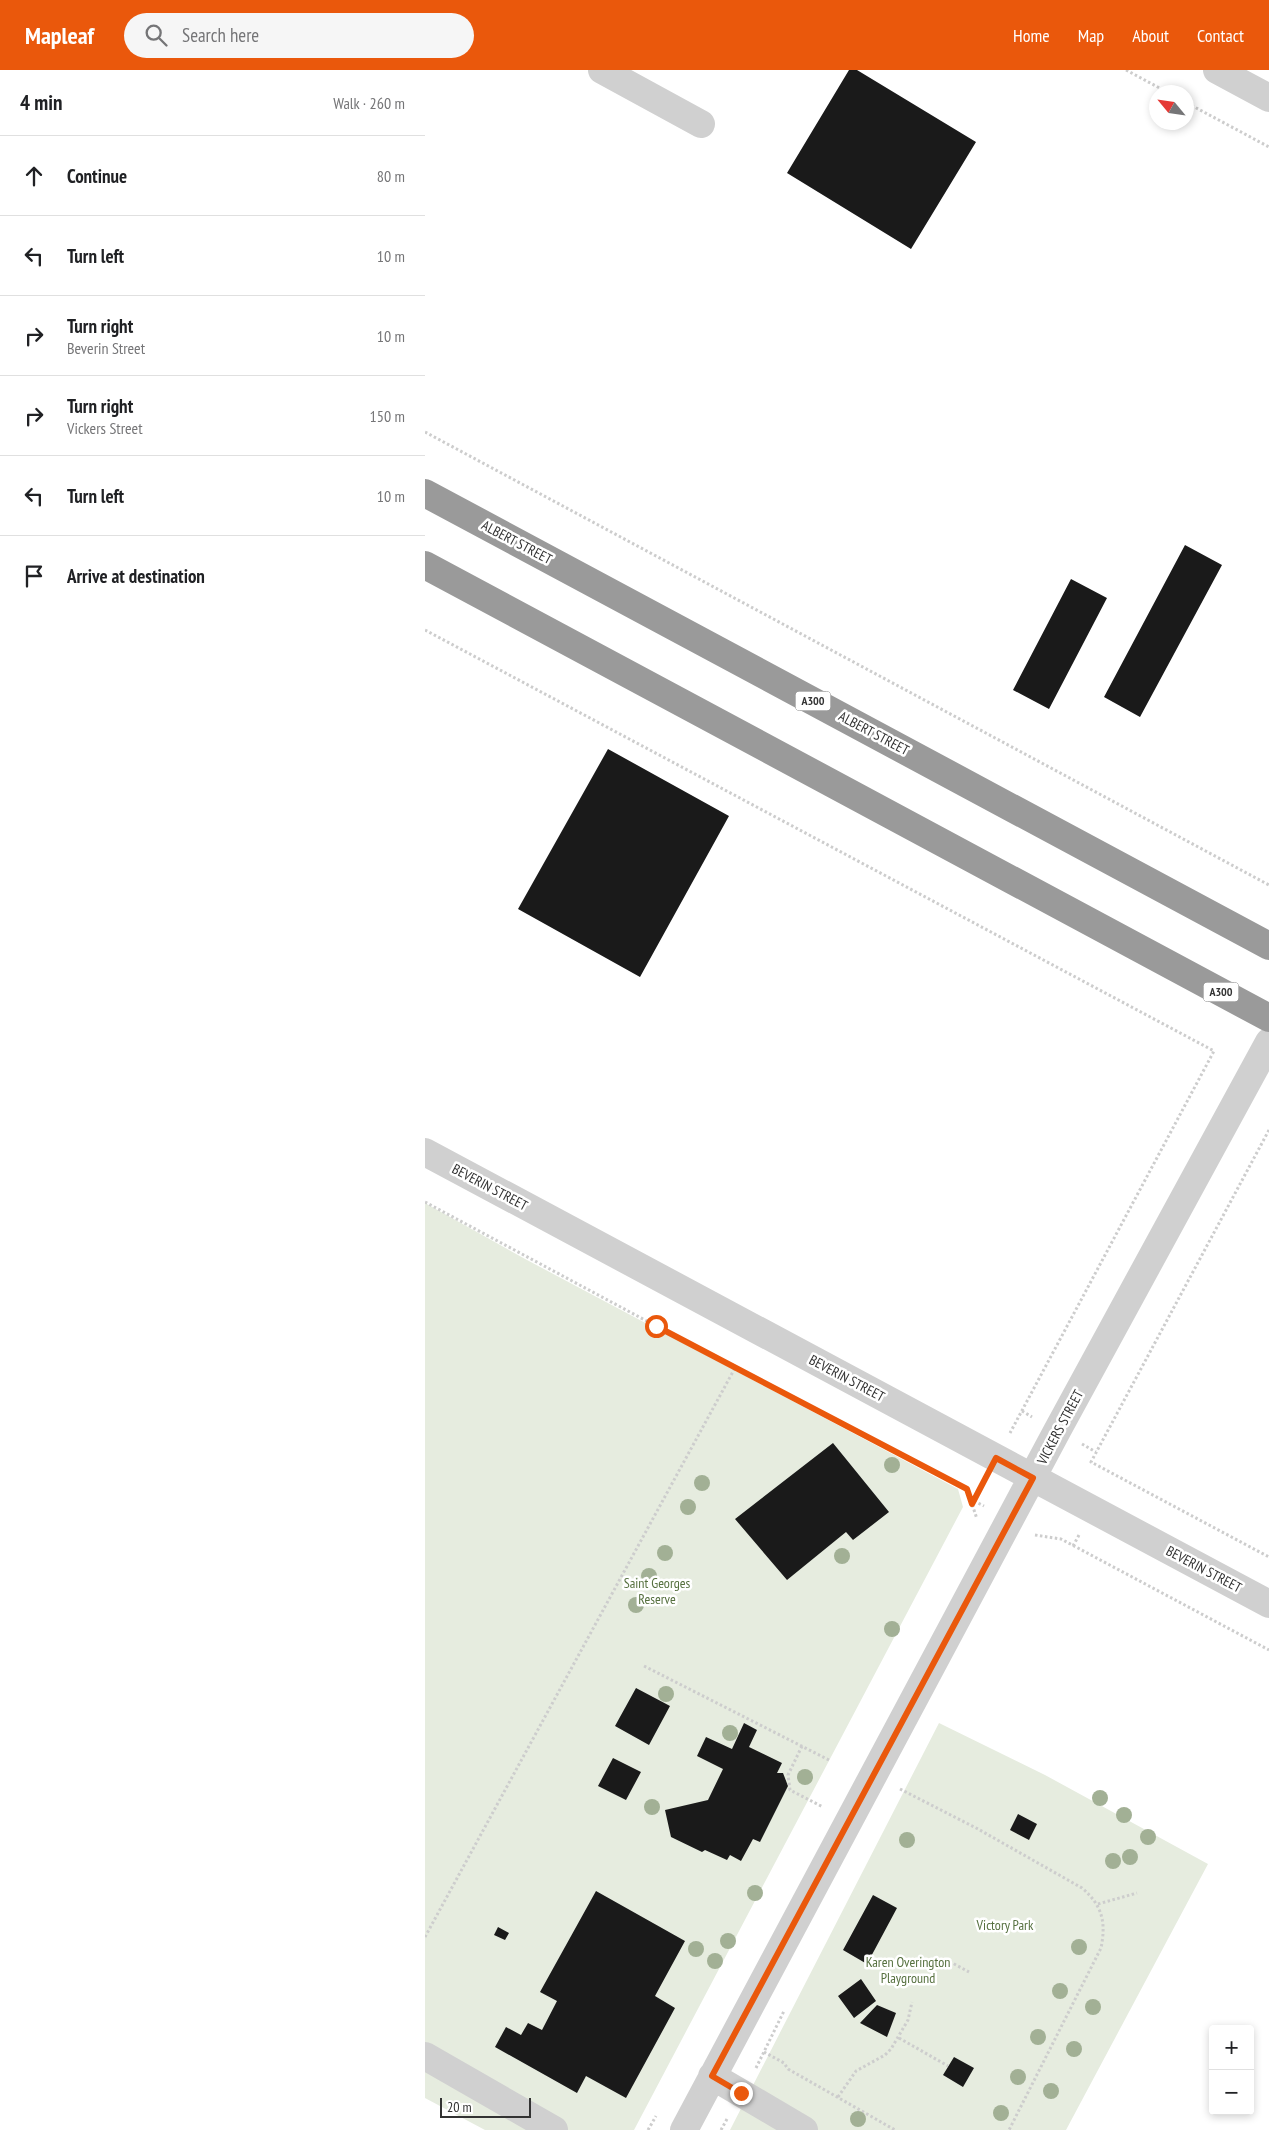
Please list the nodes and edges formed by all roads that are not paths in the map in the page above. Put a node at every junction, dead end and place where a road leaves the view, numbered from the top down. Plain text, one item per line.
1 (602, 70) edge
2 (1217, 70) edge
3 (1269, 98) edge
4 (701, 124) dead end
5 (425, 493) edge
6 (425, 565) edge
7 (1269, 946) edge
8 (1269, 1018) edge
9 (1269, 1042) edge
10 (425, 1152) edge
11 (1033, 1478) junction
12 (1269, 1604) edge
13 (425, 2056) edge
14 (712, 2076) junction
15 (554, 2130) edge
16 (684, 2130) edge
17 (804, 2130) edge

1 - 4 street
2 - 3 street
5 - 7 highway, ALBERT STREET / A300
6 - 8 highway, A300
9 - 11 street, VICKERS STREET
10 - 11 street, BEVERIN STREET
11 - 12 street, BEVERIN STREET
11 - 14 street, VICKERS STREET
13 - 15 street
14 - 16 street, VICKERS STREET
14 - 17 street

